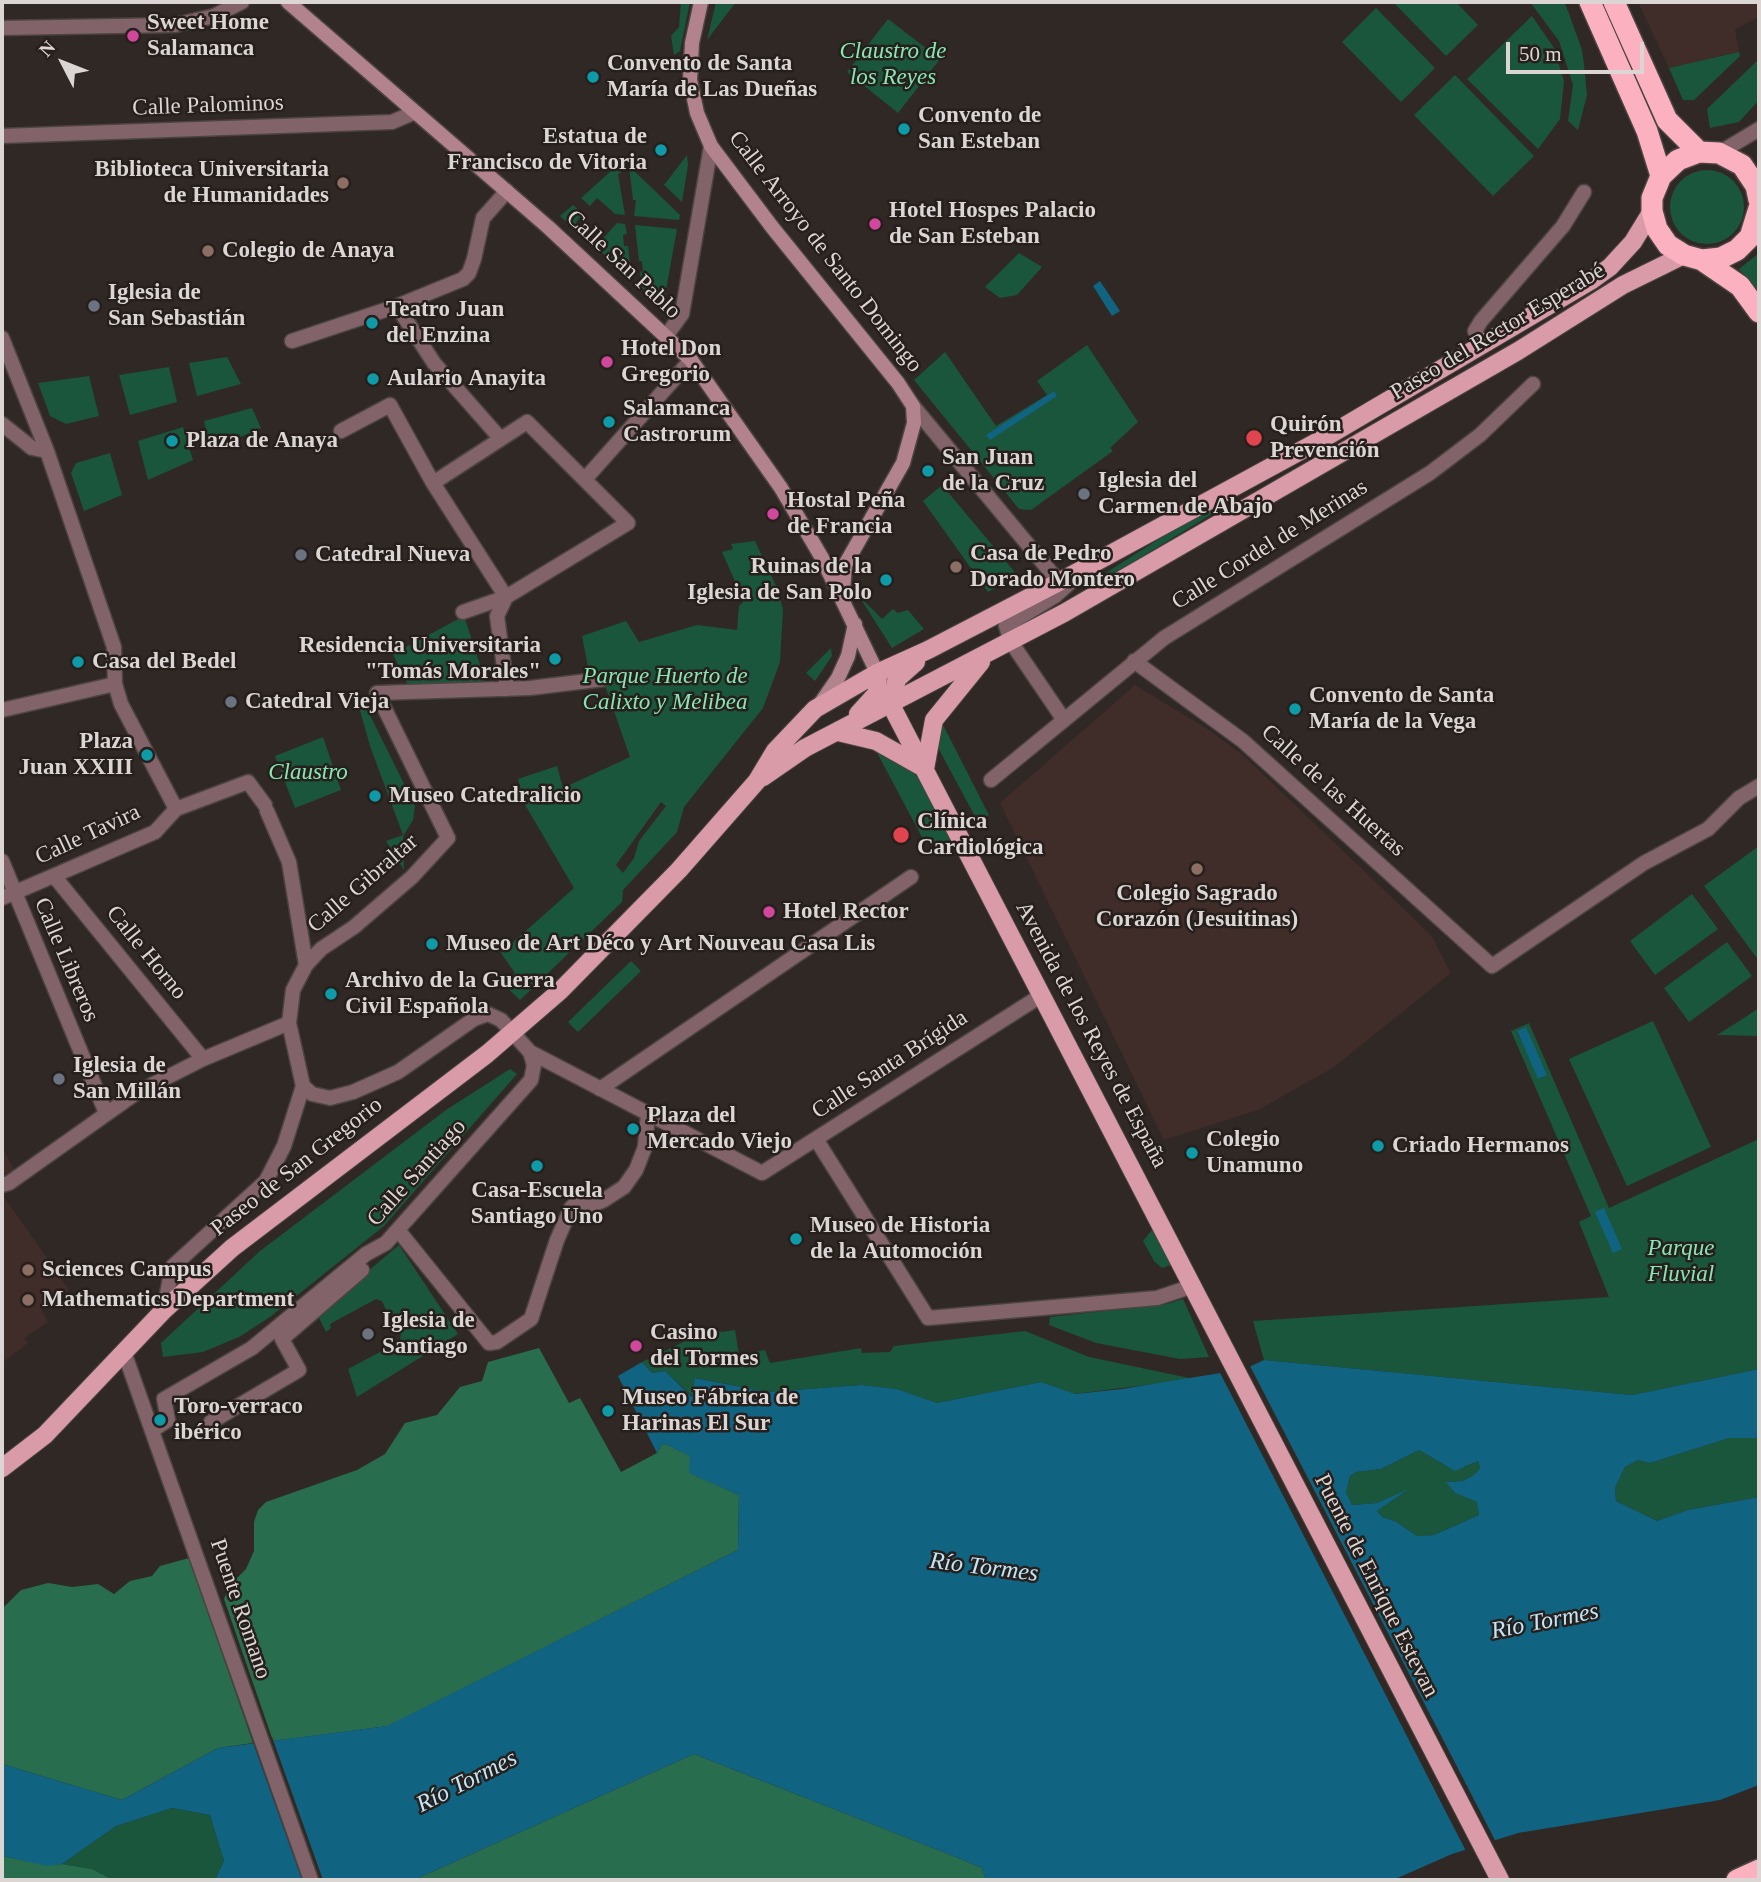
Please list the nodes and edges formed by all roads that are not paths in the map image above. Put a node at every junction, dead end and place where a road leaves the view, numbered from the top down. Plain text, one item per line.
1 (242, 2) edge
2 (288, 2) edge
3 (701, 2) edge
4 (1590, 2) edge
5 (1614, 2) edge
6 (2, 27) edge
7 (413, 113) junction
8 (1759, 129) edge
9 (2, 136) edge
10 (711, 146) junction
11 (1709, 153) junction
12 (1661, 176) junction
13 (507, 191) junction
14 (1584, 192) dead end
15 (1759, 203) edge
16 (1652, 211) junction
17 (1693, 257) junction
18 (397, 306) junction
19 (1759, 312) edge
20 (666, 336) junction
21 (2, 338) edge
22 (292, 341) dead end
23 (1482, 345) junction
24 (691, 360) junction
25 (1533, 384) dead end
26 (913, 407) junction
27 (2, 424) edge
28 (341, 431) dead end
29 (500, 438) junction
30 (47, 451) junction
31 (581, 474) junction
32 (433, 483) junction
33 (822, 558) junction
34 (845, 565) junction
35 (1088, 566) junction
36 (1059, 582) junction
37 (843, 596) junction
38 (506, 597) junction
39 (463, 612) dead end
40 (855, 623) junction
41 (1011, 642) junction
42 (937, 645) junction
43 (991, 652) junction
44 (1134, 661) junction
45 (877, 673) junction
46 (604, 679) dead end
47 (115, 684) junction
48 (507, 689) junction
49 (891, 705) junction
50 (816, 709) junction
51 (2, 710) edge
52 (1064, 720) junction
53 (838, 732) junction
54 (925, 769) junction
55 (991, 780) dead end
56 (757, 781) junction
57 (1759, 786) edge
58 (176, 809) junction
59 (2, 861) edge
60 (54, 876) junction
61 (911, 877) dead end
62 (8, 896) edge
63 (306, 965) junction
64 (1042, 995) junction
65 (289, 1023) junction
66 (512, 1032) junction
67 (530, 1052) junction
68 (203, 1059) junction
69 (303, 1086) junction
70 (600, 1089) junction
71 (106, 1113) junction
72 (648, 1114) junction
73 (816, 1139) junction
74 (2, 1185) edge
75 (398, 1230) junction
76 (386, 1243) junction
77 (1193, 1286) junction
78 (164, 1310) junction
79 (1213, 1323) joint
80 (124, 1352) junction
81 (211, 1422) dead end
82 (154, 1434) junction
83 (2, 1468) edge
84 (1759, 1870) edge
85 (1498, 1876) edge
86 (311, 1880) edge
87 (1737, 1880) edge

1 - 6 street
2 - 7 main road, Calle San Pablo
3 - 10 main road, Calle Arroyo de Santo Domingo
4 - 12 highway
5 - 11 highway
7 - 9 street, Calle Palominos
7 - 13 main road, Calle San Pablo
8 - 11 street
10 - 20 street
10 - 26 main road, Calle Arroyo de Santo Domingo
11 - 12 highway
11 - 15 highway
12 - 16 highway
13 - 18 street
13 - 20 main road, Calle San Pablo
14 - 23 street, Paseo del Rector Esperabé
15 - 17 highway
16 - 17 highway
16 - 23 main road, Paseo del Rector Esperabé
17 - 19 highway
17 - 41 main road, Paseo del Rector Esperabé
18 - 22 street
18 - 29 street
20 - 24 main road, Calle San Pablo
21 - 30 street
23 - 35 main road, Paseo del Rector Esperabé
24 - 31 street
24 - 33 main road, Calle San Pablo
25 - 44 street, Calle Cordel de Merinas
26 - 34 main road, Calle Arroyo de Santo Domingo
26 - 36 street, Calle Arroyo de Santo Domingo
27 - 30 street
28 - 32 street
29 - 31 street
29 - 32 street
30 - 47 street
31 - 38 street
32 - 38 street
33 - 34 main road
33 - 37 main road, Calle San Pablo
34 - 37 main road, Calle Arroyo de Santo Domingo
35 - 36 main road, Paseo del Rector Esperabé
35 - 41 street, Paseo del Rector Esperabé
36 - 42 main road, Paseo del Rector Esperabé
37 - 40 main road, Calle San Pablo
38 - 39 street
38 - 48 street
40 - 45 main road, Calle San Pablo
40 - 50 main road
41 - 43 main road, Paseo del Rector Esperabé
41 - 52 street
42 - 45 main road, Paseo del Rector Esperabé
42 - 49 main road, Paseo del Rector Esperabé
43 - 49 main road, Paseo del Rector Esperabé
43 - 54 main road, Paseo del Rector Esperabé
44 - 52 street, Calle Cordel de Merinas
44 - 57 street, Calle de las Huertas
45 - 49 main road, Calle San Pablo
45 - 50 main road, Paseo del Rector Esperabé
45 - 53 main road, Paseo del Rector Esperabé
46 - 48 street
47 - 51 street
47 - 58 street
48 - 63 street, Calle Gibraltar
49 - 53 main road, Paseo del Rector Esperabé
49 - 54 main road, Avenida de los Reyes de España
50 - 56 main road, Paseo del Rector Esperabé
52 - 55 street, Calle Cordel de Merinas
53 - 54 main road
53 - 56 main road, Paseo del Rector Esperabé
54 - 64 main road, Avenida de los Reyes de España
56 - 66 main road, Paseo del Rector Esperabé
58 - 60 street, Calle Tavira
58 - 63 street
59 - 62 street, Calle Libreros
60 - 62 street, Calle Tavira
60 - 68 street, Calle Horno
61 - 70 street
62 - 71 street, Calle Libreros
63 - 65 street
64 - 73 street, Calle Santa Brígida
64 - 77 main road, Avenida de los Reyes de España
65 - 68 street
65 - 69 street
66 - 67 street
66 - 69 street
66 - 78 main road, Paseo de San Gregorio
67 - 70 street
67 - 75 street, Calle Santiago
68 - 71 street
69 - 78 street
70 - 72 street
71 - 74 street
72 - 73 street, Calle Santa Brígida
72 - 75 street
73 - 77 street
75 - 76 street, Calle Santiago
76 - 81 street
76 - 82 street, Calle Santiago
77 - 79 main road, Avenida de los Reyes de España
78 - 80 main road, Paseo de San Gregorio
79 - 85 main road, Puente de Enrique Estevan
80 - 82 street, Puente Romano
80 - 83 main road, Paseo de San Gregorio
82 - 86 street, Puente Romano
84 - 87 highway

